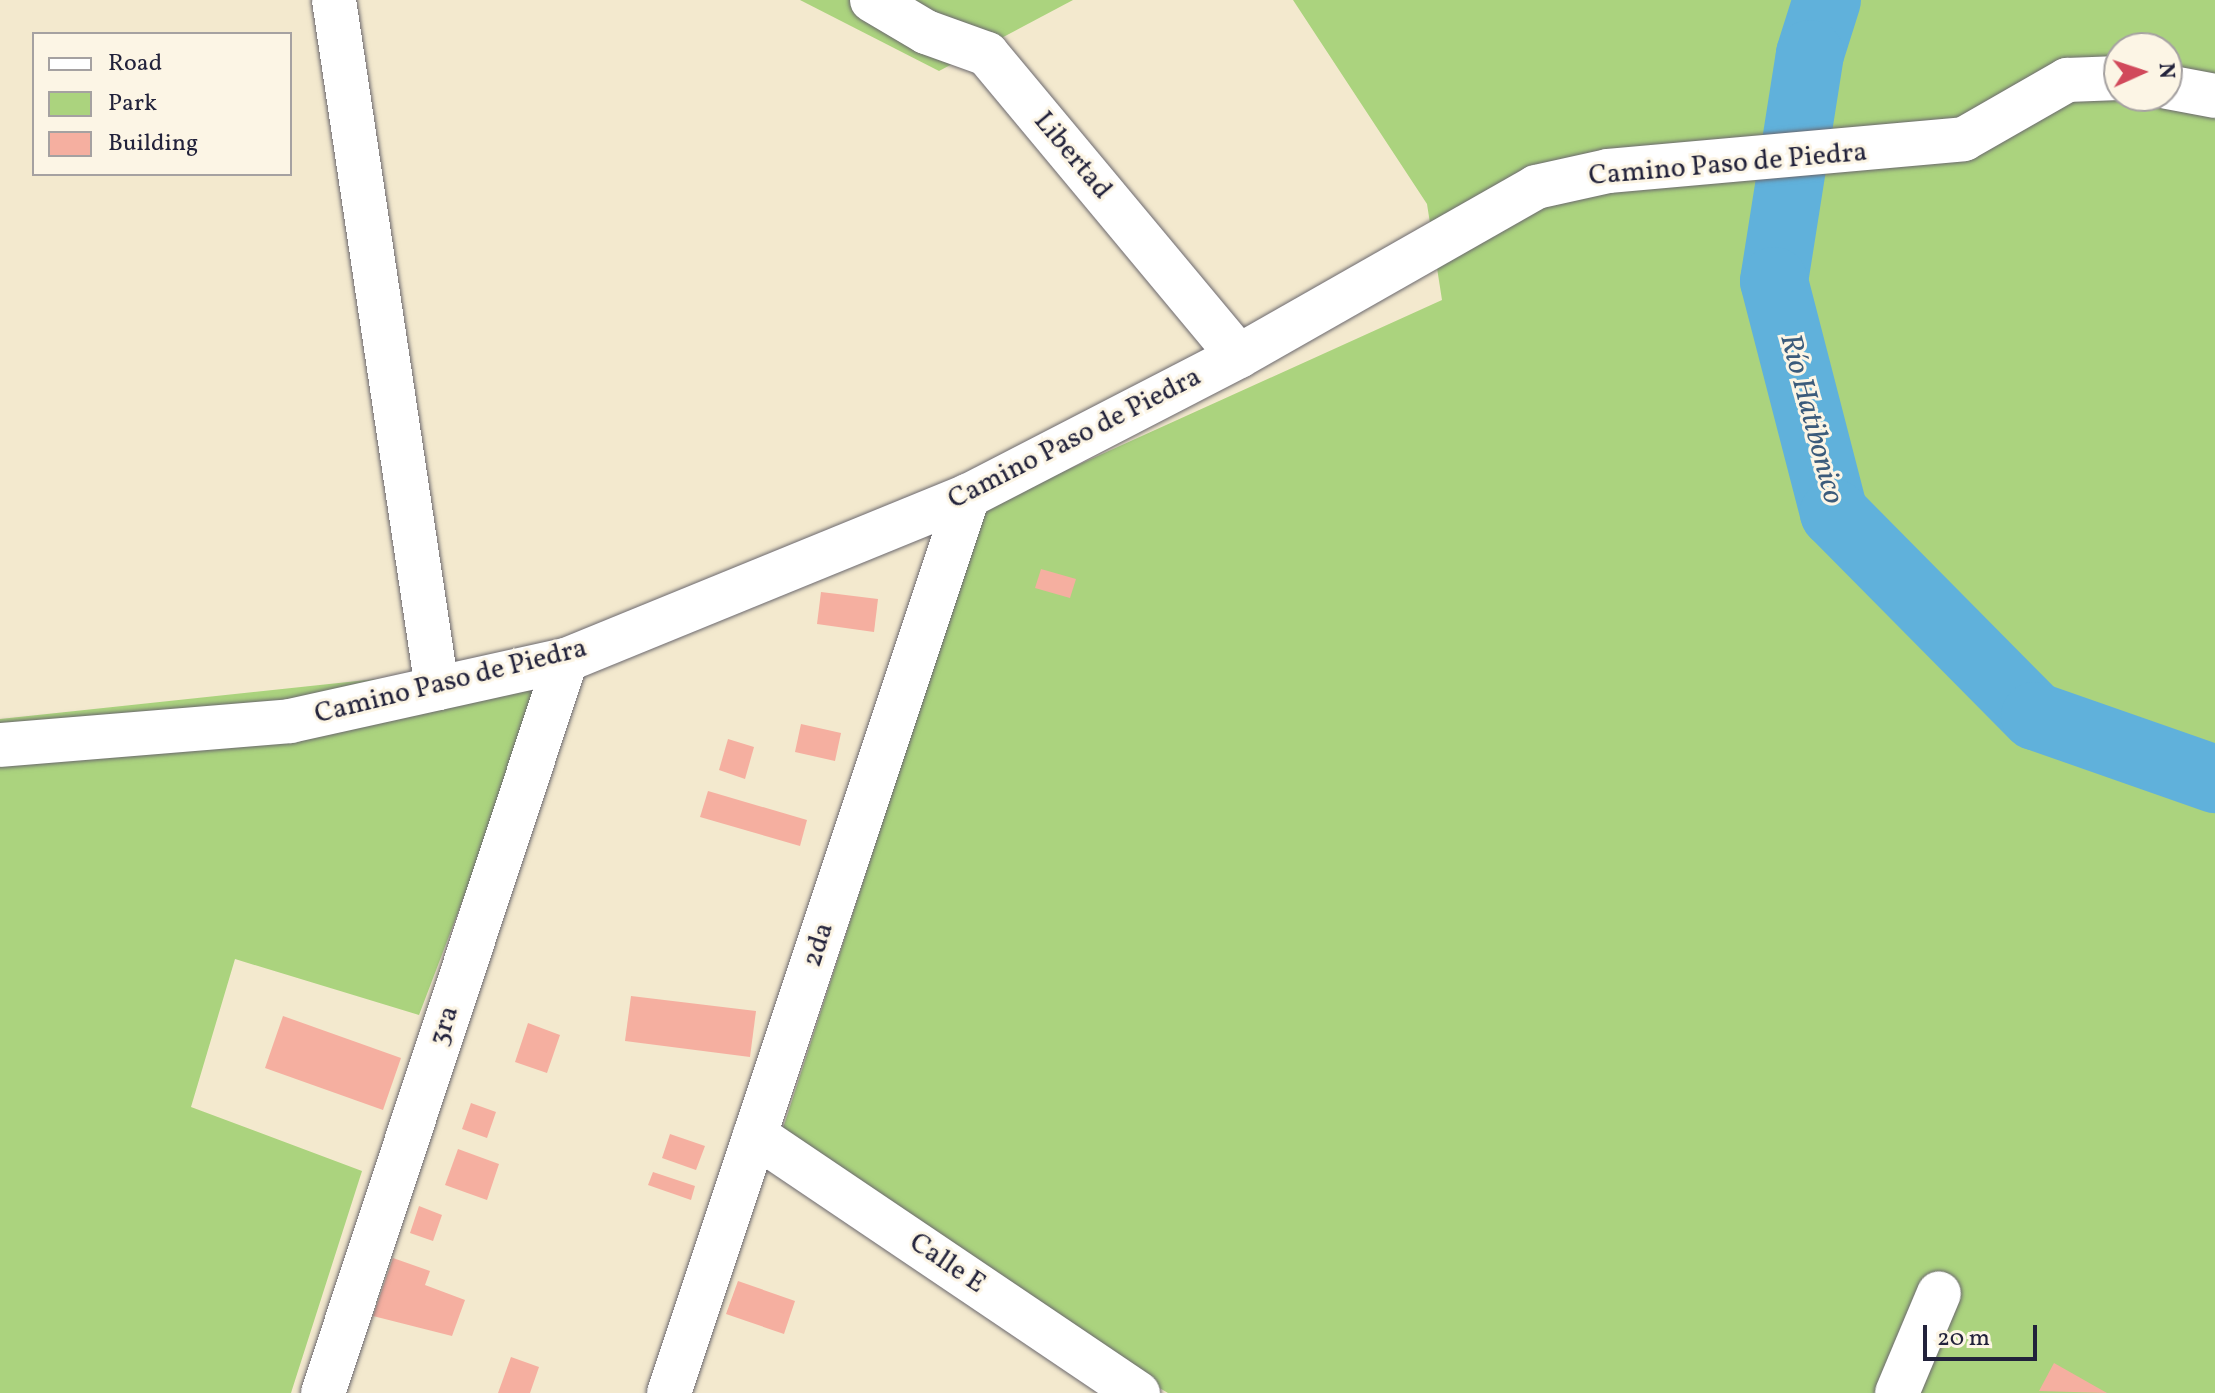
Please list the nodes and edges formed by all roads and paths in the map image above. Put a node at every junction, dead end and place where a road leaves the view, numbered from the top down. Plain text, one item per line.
1 (334, 0) edge
2 (872, 0) edge
3 (2103, 79) edge
4 (2183, 90) edge
5 (2215, 96) edge
6 (1239, 356) junction
7 (968, 496) junction
8 (566, 660) junction
9 (437, 688) junction
10 (0, 745) edge
11 (755, 1135) junction
12 (1939, 1293) dead end
13 (323, 1393) edge
14 (669, 1393) edge
15 (1138, 1393) edge
16 (1897, 1393) edge

1 - 9 street
2 - 6 street, Libertad
3 - 6 street, Camino Paso de Piedra
4 - 5 street
6 - 7 street, Camino Paso de Piedra
7 - 8 street, Camino Paso de Piedra
7 - 11 street, 2da
8 - 9 street, Camino Paso de Piedra
8 - 13 street, 3ra
9 - 10 street, Camino Paso de Piedra
11 - 14 street, 2da
11 - 15 street, Calle E
12 - 16 street

